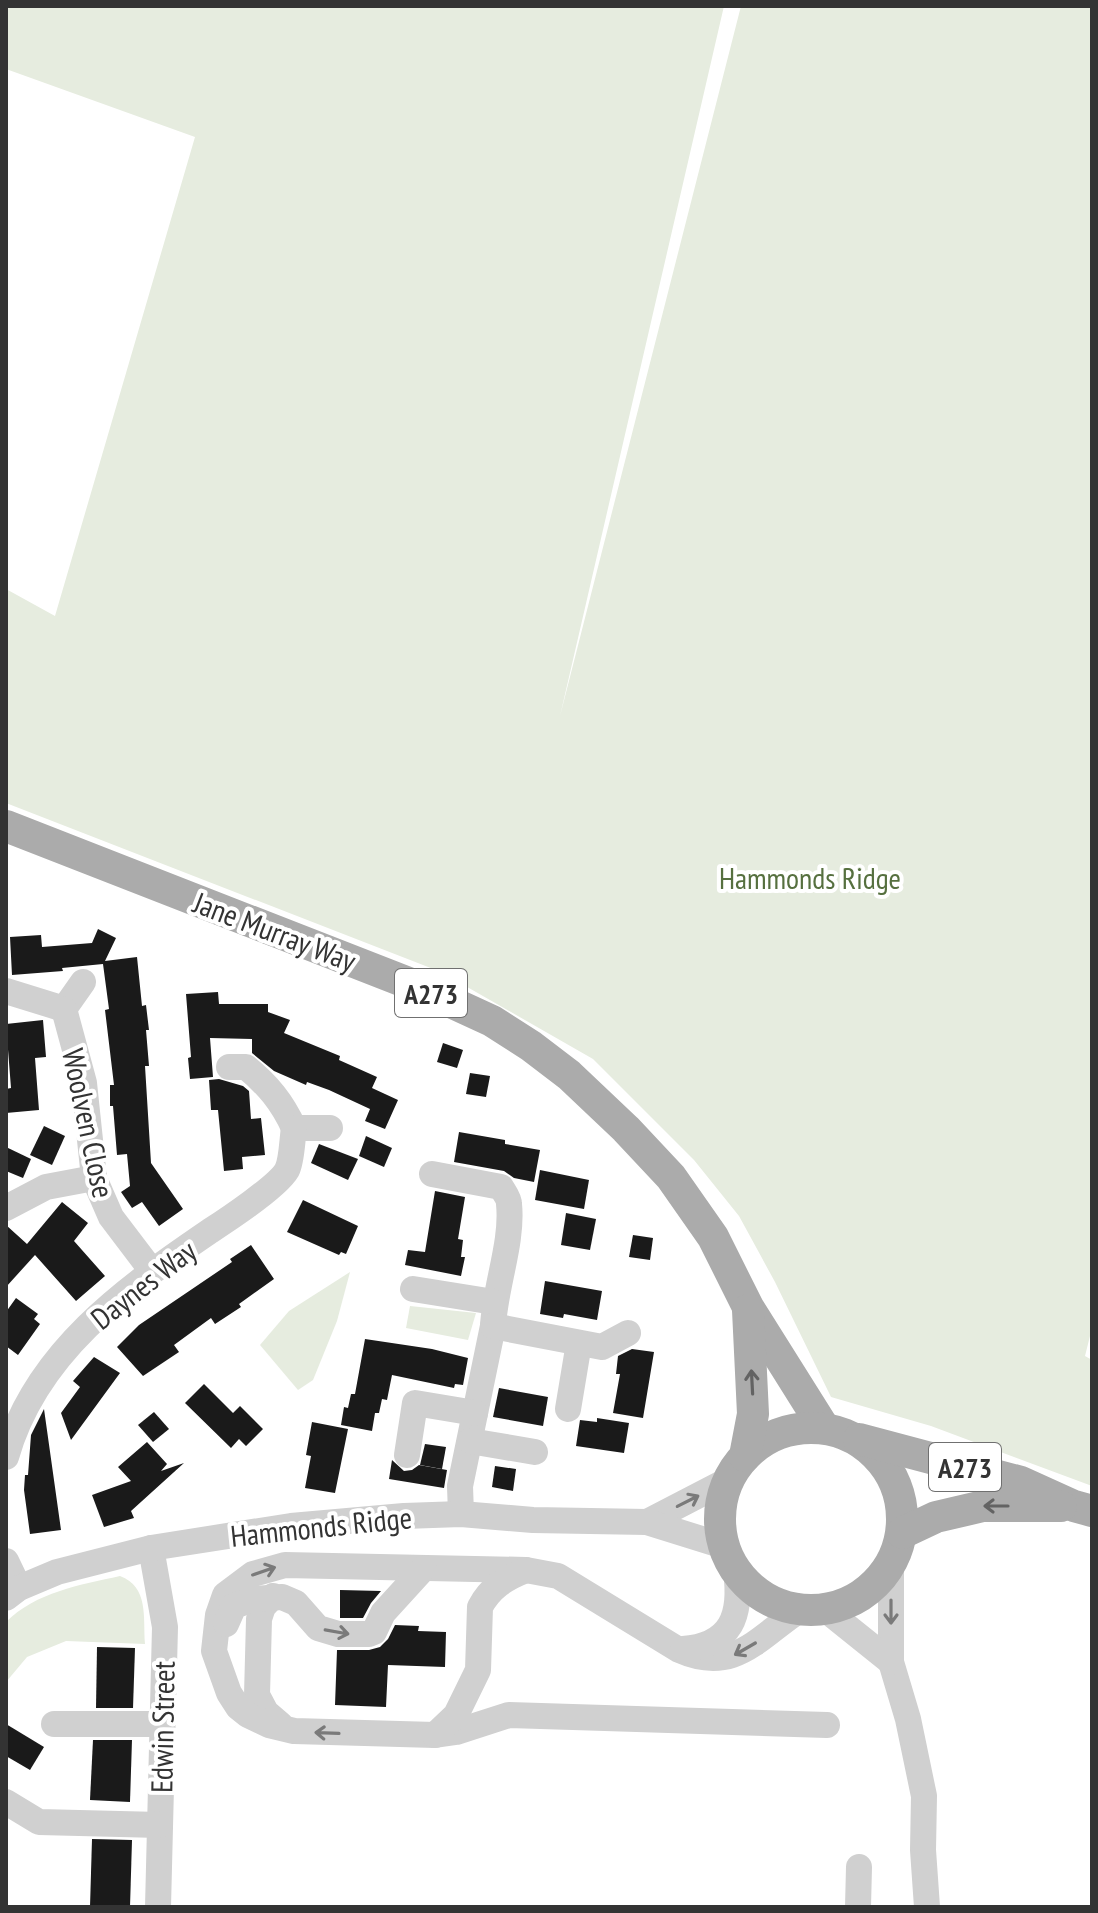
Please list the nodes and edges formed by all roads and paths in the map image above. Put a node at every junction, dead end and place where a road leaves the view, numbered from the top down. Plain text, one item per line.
1 (6, 826) edge
2 (83, 982) dead end
3 (6, 991) edge
4 (64, 1009) junction
5 (229, 1067) dead end
6 (294, 1128) junction
7 (330, 1128) dead end
8 (432, 1174) dead end
9 (94, 1178) junction
10 (6, 1208) edge
11 (152, 1271) junction
12 (413, 1289) dead end
13 (748, 1307) junction
14 (493, 1314) junction
15 (628, 1333) dead end
16 (579, 1343) junction
17 (568, 1409) dead end
18 (475, 1413) junction
19 (838, 1433) junction
20 (470, 1441) junction
21 (524, 1454) dead end
22 (407, 1455) dead end
23 (6, 1457) edge
24 (736, 1468) junction
25 (1083, 1509) edge
26 (461, 1514) junction
27 (647, 1522) junction
28 (151, 1548) junction
29 (896, 1548) junction
30 (730, 1558) junction
31 (6, 1561) edge
32 (430, 1568) junction
33 (526, 1570) junction
34 (13, 1593) edge
35 (273, 1596) junction
36 (480, 1607) junction
37 (813, 1609) junction
38 (679, 1650) junction
39 (891, 1662) junction
40 (478, 1670) junction
41 (223, 1676) junction
42 (509, 1715) junction
43 (54, 1724) dead end
44 (162, 1724) junction
45 (827, 1725) dead end
46 (294, 1731) junction
47 (435, 1735) junction
48 (6, 1802) edge
49 (160, 1825) junction
50 (859, 1867) dead end
51 (158, 1907) edge
52 (858, 1907) edge
53 (927, 1907) edge

1 - 13 main road, Jane Murray Way / A273
2 - 4 street
3 - 4 street
4 - 9 street, Woolven Close
5 - 6 street
6 - 7 street
6 - 11 street, Daynes Way
8 - 14 street
9 - 10 street
9 - 11 street, Woolven Close
11 - 23 street, Daynes Way
12 - 14 street
13 - 19 main road, Jane Murray Way / A273
24 -> 13 main road, Jane Murray Way / A273
14 - 16 street
14 - 18 street
15 - 16 street
16 - 17 street
18 - 20 street
18 - 22 street
19 - 24 main road
19 - 25 main road, A273
19 - 29 main road
20 - 21 street
20 - 26 street
27 -> 24 street, Hammonds Ridge
24 - 30 main road
25 -> 29 main road, A273
26 - 27 street, Hammonds Ridge
26 - 28 street, Hammonds Ridge
27 - 30 street, Hammonds Ridge
28 - 34 street, Hammonds Ridge
28 - 44 street, Edwin Street
29 - 37 main road
29 -> 39 street
30 - 37 main road
30 - 38 street
31 - 34 street
32 - 33 street
35 -> 32 street
32 - 36 street
41 -> 32 street
33 - 36 street
33 - 38 street
35 - 41 street
35 - 46 street
36 - 40 street
37 -> 38 street
37 - 39 street
39 - 53 street
40 - 42 street
40 - 47 street
41 - 46 street
42 - 45 street
42 - 47 street
43 - 44 street
44 - 49 street, Edwin Street
47 -> 46 street
48 - 49 street
49 - 51 street, Edwin Street
50 - 52 street

